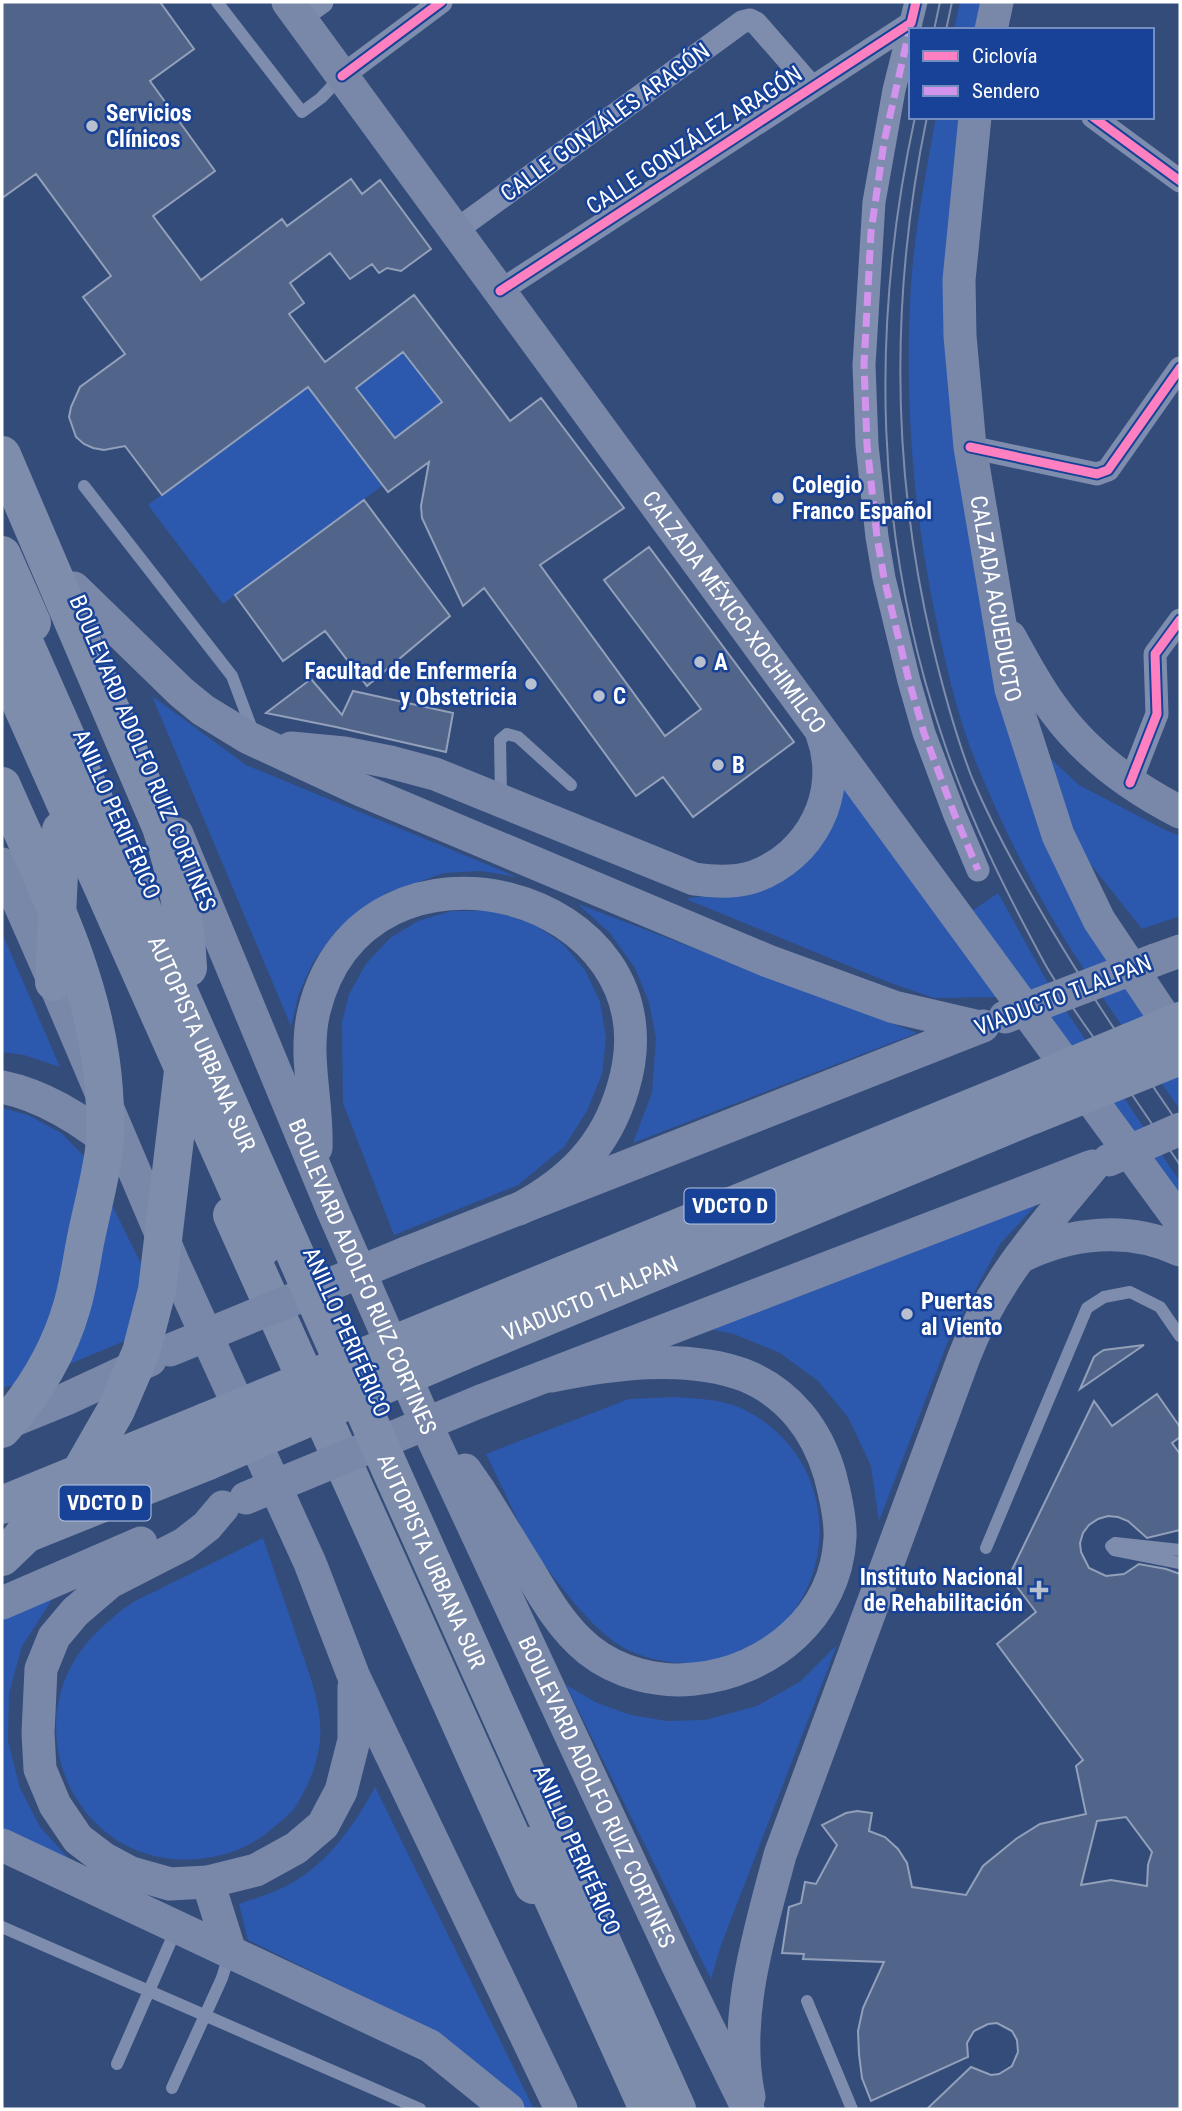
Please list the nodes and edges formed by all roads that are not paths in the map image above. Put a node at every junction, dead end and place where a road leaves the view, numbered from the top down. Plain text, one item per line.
1 (217, 2) edge
2 (441, 2) edge
3 (997, 2) edge
4 (303, 7) edge
5 (914, 12) edge
6 (991, 28) edge
7 (909, 34) edge
8 (342, 76) junction
9 (811, 86) junction
10 (975, 119) edge
11 (1096, 119) edge
12 (1180, 181) edge
13 (455, 231) junction
14 (499, 290) junction
15 (1180, 368) edge
16 (2, 432) edge
17 (970, 447) junction
18 (2, 455) edge
19 (84, 486) dead end
20 (2, 555) edge
21 (74, 588) junction
22 (2, 592) edge
23 (999, 619) junction
24 (1180, 620) edge
25 (2, 661) edge
26 (2, 699) edge
27 (818, 725) junction
28 (262, 744) junction
29 (1130, 783) junction
30 (571, 785) dead end
31 (2, 786) edge
32 (501, 800) junction
33 (1180, 812) edge
34 (61, 830) junction
35 (2, 864) edge
36 (978, 870) dead end
37 (1168, 955) edge
38 (54, 982) junction
39 (1180, 1021) edge
40 (992, 1022) junction
41 (1180, 1041) edge
42 (1180, 1056) edge
43 (2, 1087) edge
44 (1025, 1102) junction
45 (1180, 1129) edge
46 (129, 1159) junction
47 (1101, 1163) junction
48 (316, 1167) junction
49 (519, 1209) junction
50 (1180, 1221) edge
51 (1180, 1250) edge
52 (1018, 1258) junction
53 (1180, 1336) edge
54 (452, 1338) junction
55 (551, 1376) junction
56 (66, 1399) junction
57 (2, 1408) edge
58 (2, 1427) edge
59 (431, 1435) junction
60 (235, 1503) junction
61 (2, 1505) edge
62 (2, 1544) edge
63 (986, 1548) dead end
64 (1180, 1550) edge
65 (2, 1557) edge
66 (1180, 1563) edge
67 (2, 1603) edge
68 (354, 1678) junction
69 (2, 1845) edge
70 (208, 1882) junction
71 (2, 1927) edge
72 (177, 1927) junction
73 (230, 1952) junction
74 (150, 1991) junction
75 (807, 2001) dead end
76 (205, 2016) junction
77 (117, 2064) dead end
78 (172, 2088) dead end
79 (420, 2109) edge
80 (508, 2109) edge
81 (561, 2109) edge
82 (633, 2109) edge
83 (648, 2109) edge
84 (677, 2109) edge
85 (692, 2109) edge
86 (750, 2109) edge
87 (852, 2109) edge

1 - 8 lane
2 - 8 street
3 - 6 main road
4 - 8 main road, CALZADA MÉXICO-XOCHIMILCO
5 - 9 street, CALLE GONZÁLEZ ARAGÓN
7 - 36 street
8 - 13 main road, CALZADA MÉXICO-XOCHIMILCO
9 - 13 street, CALLE GONZÁLES ARAGÓN
9 - 14 street, CALLE GONZÁLEZ ARAGÓN
10 - 17 main road, CALZADA ACUEDUCTO
11 - 12 street
13 - 14 main road, CALZADA MÉXICO-XOCHIMILCO
14 - 27 main road, CALZADA MÉXICO-XOCHIMILCO
15 - 17 street
16 - 21 main road, BOULEVARD ADOLFO RUIZ CORTINES
17 - 23 main road, CALZADA ACUEDUCTO
18 - 65 highway, bridge
19 - 28 lane
20 - 85 highway, ANILLO PERIFÉRICO
21 - 28 main road
21 - 48 main road, BOULEVARD ADOLFO RUIZ CORTINES
22 - 84 highway, AUTOPISTA URBANA SUR, bridge
23 - 29 main road
23 - 41 main road, CALZADA ACUEDUCTO
24 - 29 street
25 - 83 highway, AUTOPISTA URBANA SUR, bridge
26 - 34 highway
27 - 32 main road
27 - 50 main road, CALZADA MÉXICO-XOCHIMILCO
28 - 32 main road
28 - 40 main road
29 - 33 main road
30 - 32 lane
31 - 58 highway, bridge
34 - 38 highway
34 - 82 highway
35 - 38 main road
37 - 40 main road, VIADUCTO TLALPAN, bridge
38 - 46 main road
39 - 44 highway, VIADUCTO TLALPAN / VDCTO D, bridge
40 - 49 main road, VIADUCTO TLALPAN
42 - 44 highway, VIADUCTO TLALPAN / VDCTO D, bridge
43 - 46 main road
44 - 54 highway, VIADUCTO TLALPAN / VDCTO D
45 - 47 main road, bridge
46 - 68 main road
47 - 52 main road
47 - 55 main road
48 - 49 main road
48 - 59 main road, BOULEVARD ADOLFO RUIZ CORTINES
49 - 56 main road, VIADUCTO TLALPAN, bridge
51 - 52 main road
52 - 86 main road
53 - 63 lane
54 - 61 highway, VIADUCTO TLALPAN / VDCTO D, bridge
54 - 62 highway, VIADUCTO TLALPAN / VDCTO D, bridge
55 - 59 main road
55 - 60 main road, bridge
56 - 57 main road
56 - 58 main road
59 - 86 main road, BOULEVARD ADOLFO RUIZ CORTINES
60 - 67 main road
60 - 70 main road
64 - 66 lane
68 - 70 main road
68 - 81 main road
69 - 72 main road
70 - 73 main road
71 - 74 lane
72 - 73 main road
72 - 74 lane
73 - 76 lane
73 - 80 main road
74 - 76 lane
74 - 77 lane
75 - 87 lane
76 - 78 lane
76 - 79 lane

